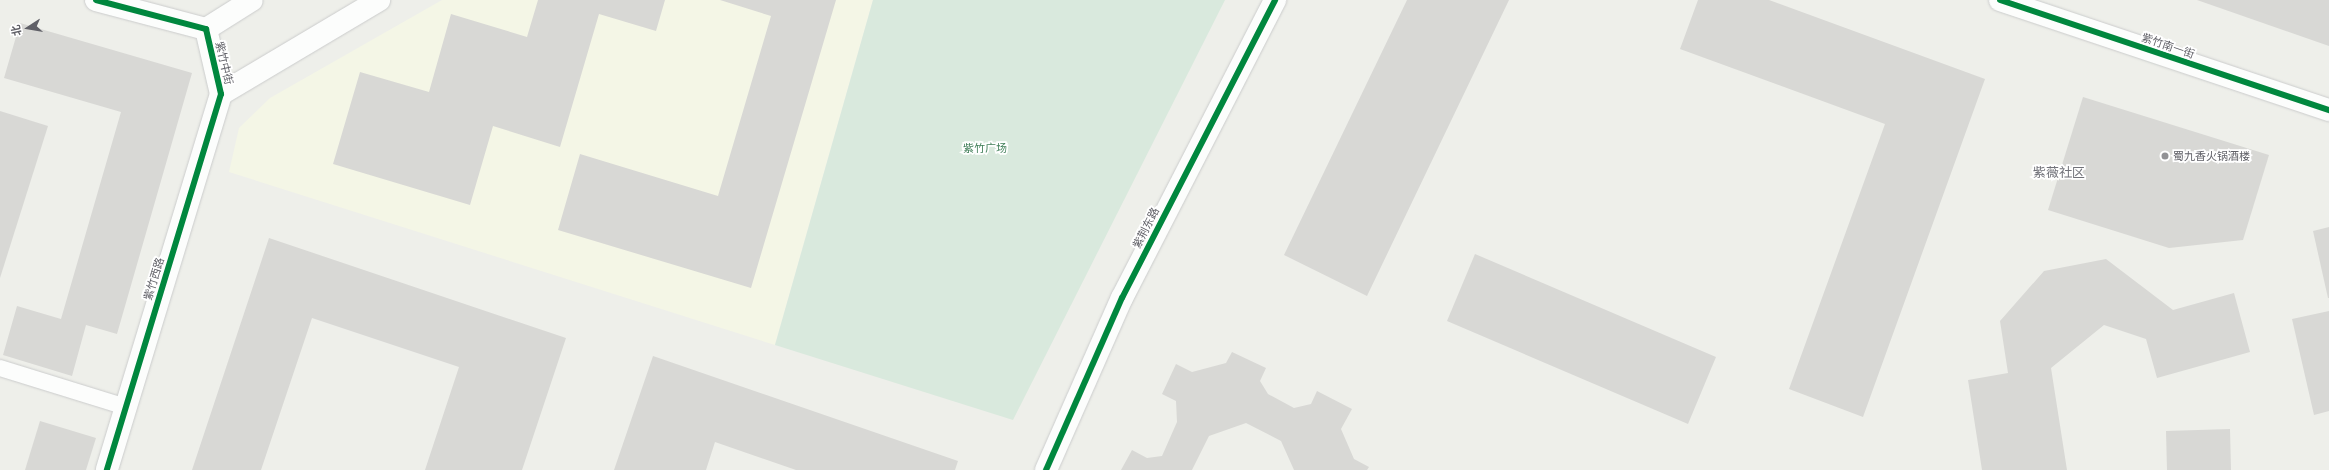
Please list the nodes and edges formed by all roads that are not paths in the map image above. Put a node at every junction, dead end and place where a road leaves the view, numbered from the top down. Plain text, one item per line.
1 (96, 0) edge
2 (252, 0) edge
3 (379, 0) edge
4 (1274, 0) edge
5 (2000, 0) edge
6 (206, 30) junction
7 (221, 94) junction
8 (2329, 110) edge
9 (0, 368) edge
10 (126, 407) junction
11 (107, 470) edge
12 (1046, 470) edge

1 - 6 street, 紫竹中街
2 - 6 street, 紫竹中街
3 - 7 street, 紫竹中街
4 - 12 street, 紫荆东路
5 - 8 street, 紫竹南一街
6 - 7 street, 紫竹中街
7 - 10 street, 紫竹西路
9 - 10 lane
10 - 11 street, 紫竹西路

